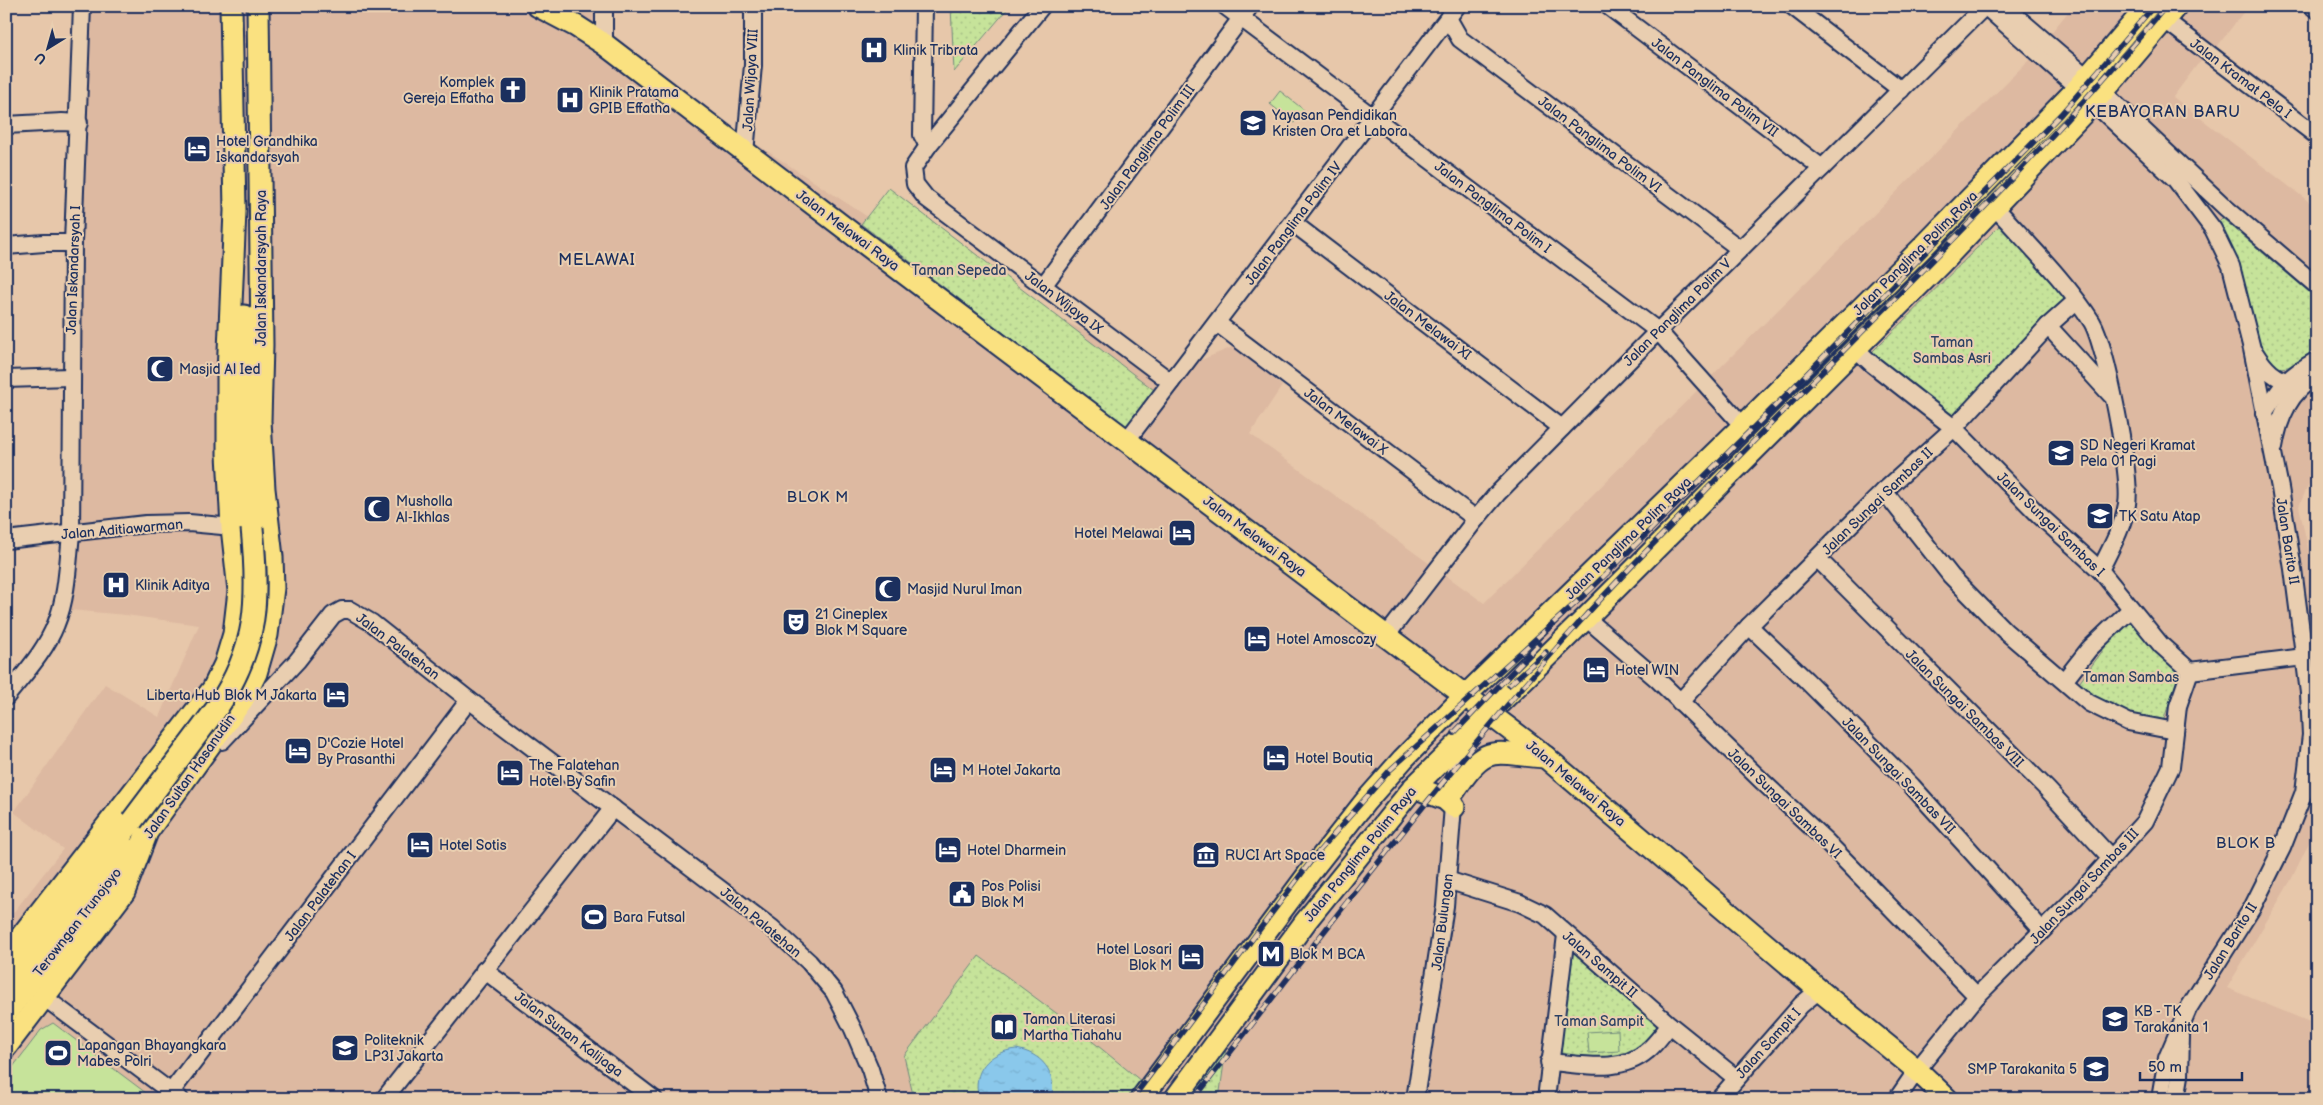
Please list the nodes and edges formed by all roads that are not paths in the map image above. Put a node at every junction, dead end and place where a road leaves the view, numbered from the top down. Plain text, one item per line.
1 (82, 6) edge
2 (231, 6) edge
3 (245, 6) edge
4 (258, 6) edge
5 (538, 6) edge
6 (604, 6) edge
7 (753, 6) edge
8 (924, 6) edge
9 (1042, 6) edge
10 (1225, 6) edge
11 (1608, 6) edge
12 (1792, 6) edge
13 (1985, 6) edge
14 (2004, 6) edge
15 (2148, 6) edge
16 (2312, 6) edge
17 (2317, 10) edge
18 (1246, 12) edge
19 (1452, 12) edge
20 (2170, 13) edge
21 (1435, 36) junction
22 (1460, 39) junction
23 (604, 44) junction
24 (1901, 90) junction
25 (2090, 90) junction
26 (1374, 117) junction
27 (79, 123) junction
28 (6, 125) edge
29 (2317, 136) edge
30 (928, 146) junction
31 (745, 153) junction
32 (1822, 168) junction
33 (1994, 206) junction
34 (1293, 223) junction
35 (73, 243) junction
36 (6, 246) edge
37 (1740, 249) junction
38 (1043, 286) junction
39 (2317, 286) edge
40 (2076, 301) junction
41 (1217, 323) junction
42 (2048, 326) junction
43 (1658, 331) junction
44 (1856, 349) junction
45 (2252, 349) junction
46 (2317, 360) edge
47 (2317, 375) edge
48 (70, 377) junction
49 (6, 379) edge
50 (1171, 382) junction
51 (2285, 382) junction
52 (2302, 384) junction
53 (2113, 397) junction
54 (2264, 413) junction
55 (1743, 426) junction
56 (1562, 428) junction
57 (1954, 428) junction
58 (1127, 440) junction
59 (2273, 457) junction
60 (1884, 492) junction
61 (1476, 519) junction
62 (232, 527) junction
63 (268, 530) junction
64 (71, 534) junction
65 (6, 540) edge
66 (1818, 559) junction
67 (2100, 570) junction
68 (2131, 609) junction
69 (1586, 618) junction
70 (1749, 626) junction
71 (1388, 635) junction
72 (2304, 656) junction
73 (2190, 671) junction
74 (2064, 681) junction
75 (1465, 696) junction
76 (6, 697) edge
77 (469, 700) junction
78 (1680, 702) junction
79 (1489, 714) junction
80 (2175, 731) junction
81 (1458, 744) junction
82 (1546, 757) junction
83 (186, 780) junction
84 (1414, 786) junction
85 (2310, 796) edge
86 (1455, 799) junction
87 (613, 808) junction
88 (139, 826) junction
89 (99, 838) junction
90 (2111, 858) junction
91 (1310, 872) junction
92 (1447, 880) junction
93 (86, 884) junction
94 (1332, 889) junction
95 (2042, 930) junction
96 (1566, 934) junction
97 (6, 956) edge
98 (484, 970) junction
99 (6, 986) edge
100 (1818, 990) junction
101 (1977, 996) junction
102 (45, 998) junction
103 (6, 1013) edge
104 (1670, 1025) junction
105 (2181, 1026) junction
106 (6, 1047) edge
107 (1549, 1062) junction
108 (1917, 1070) junction
109 (1736, 1078) junction
110 (176, 1095) edge
111 (384, 1099) edge
112 (654, 1099) edge
113 (879, 1099) edge
114 (1141, 1099) edge
115 (1175, 1099) edge
116 (1416, 1099) edge
117 (1546, 1099) edge
118 (1719, 1099) edge
119 (1897, 1099) edge
120 (1947, 1099) edge
121 (2160, 1099) edge
122 (2176, 1099) edge

1 - 27 street, Jalan Iskandarsyah I
2 - 62 main road, Jalan Iskandarsyah Raya
3 - 88 main road, bridge
4 - 63 main road, Jalan Iskandarsyah Raya
5 - 23 main road, Jalan Melawai Raya
6 - 23 street
7 - 31 street, Jalan Wijaya VIII
8 - 30 street
9 - 30 street, Jalan Wijaya IX
10 - 18 street, Jalan Panglima Polim I
11 - 32 street, Jalan Panglima Polim VII
12 - 24 street
13 - 24 street, Jalan Panglima Polim V
13 - 25 street
14 - 25 street
15 - 25 main road, Jalan Panglima Polim Raya
16 - 17 street
18 - 26 street, Jalan Panglima Polim I
18 - 38 street, Jalan Panglima Polim III
19 - 21 street, Jalan Panglima Polim IV
19 - 22 street, Jalan Panglima Polim VI
20 - 25 main road, Jalan Panglima Polim Raya
20 - 29 street, Jalan Kramat Pela I
21 - 22 street
21 - 26 street, Jalan Panglima Polim IV
22 - 37 street, Jalan Panglima Polim VI
23 - 31 main road, Jalan Melawai Raya
24 - 32 street, Jalan Panglima Polim V
25 - 33 main road, Jalan Panglima Polim Raya
25 - 39 street
25 - 45 street, Jalan Barito II
25 - 55 main road, Jalan Panglima Polim Raya
26 - 34 street, Jalan Panglima Polim IV
26 - 43 street, Jalan Panglima Polim I
27 - 28 street
27 - 35 street, Jalan Iskandarsyah I
30 - 38 street, Jalan Wijaya IX
31 - 58 main road, Jalan Melawai Raya
32 - 37 street, Jalan Panglima Polim V
33 - 40 street
33 - 44 main road, Jalan Panglima Polim Raya
34 - 41 street, Jalan Panglima Polim IV
34 - 56 street, Jalan Melawai XI
35 - 36 street
35 - 48 street, Jalan Iskandarsyah I
37 - 43 street, Jalan Panglima Polim V
38 - 50 street, Jalan Wijaya IX
40 - 42 street, Jalan Sungai Sambas II
40 - 53 street
41 - 50 street, Jalan Panglima Polim IV
41 - 61 street, Jalan Melawai X
42 - 53 street
42 - 57 street, Jalan Sungai Sambas II
43 - 55 street, Jalan Panglima Polim I
43 - 56 street, Jalan Panglima Polim V
44 - 57 street
44 - 69 main road, Jalan Panglima Polim Raya
45 - 51 street
45 - 54 street, Jalan Barito II
46 - 51 street
47 - 52 street
48 - 49 street
48 - 64 street, Jalan Iskandarsyah I
50 - 58 street, Jalan Panglima Polim IV
51 - 52 street
51 - 54 street
52 - 59 street
53 - 67 street
54 - 59 street, Jalan Barito II
55 - 75 main road, Jalan Panglima Polim Raya
56 - 61 street, Jalan Panglima Polim V
57 - 60 street, Jalan Sungai Sambas II
57 - 67 street, Jalan Sungai Sambas I
58 - 71 main road, Jalan Melawai Raya
59 - 72 street, Jalan Barito II
60 - 66 street, Jalan Sungai Sambas II
60 - 74 street
61 - 71 street, Jalan Panglima Polim V
62 - 63 street, Jalan Aditiawarman
62 - 64 street, Jalan Aditiawarman
62 - 89 main road
63 - 83 main road, Jalan Sultan Hasanudin
64 - 65 street, Jalan Aditiawarman
64 - 76 street, Jalan Iskandarsyah I
66 - 70 street, Jalan Sungai Sambas II
66 - 90 street, Jalan Sungai Sambas VIII
67 - 68 street, Jalan Sungai Sambas I
68 - 73 street, Jalan Sungai Sambas I
68 - 74 street
69 - 78 street, Jalan Sungai Sambas VI
69 - 79 main road, Jalan Panglima Polim Raya
70 - 78 street, Jalan Sungai Sambas II
70 - 95 street, Jalan Sungai Sambas VII
71 - 75 main road, Jalan Melawai Raya
72 - 73 street
72 - 85 street, Jalan Barito II
73 - 80 street, Jalan Sungai Sambas III
74 - 80 street
75 - 79 main road, Jalan Melawai Raya
75 - 91 main road, Jalan Panglima Polim Raya
77 - 83 street, Jalan Palatehan
77 - 87 street, Jalan Palatehan
77 - 110 street, Jalan Palatehan I
78 - 101 street, Jalan Sungai Sambas VI
79 - 81 main road, Jalan Panglima Polim Raya
79 - 82 main road, Jalan Melawai Raya
80 - 90 street, Jalan Sungai Sambas III
81 - 84 main road, Jalan Panglima Polim Raya
81 - 86 street, Jalan Bulungan
82 - 86 main road
82 - 100 main road, Jalan Melawai Raya
83 - 88 main road, Jalan Sultan Hasanudin
84 - 86 main road
84 - 94 main road, Jalan Panglima Polim Raya
85 - 105 street, Jalan Barito II
86 - 92 street, Jalan Bulungan
87 - 98 street
87 - 113 street, Jalan Palatehan
88 - 93 main road, Terowngan Trunojoyo
88 - 102 main road, Jalan Sultan Hasanudin
88 - 103 main road, Terowngan Trunojoyo
89 - 93 main road
89 - 97 main road
90 - 95 street, Jalan Sungai Sambas III
91 - 94 main road
91 - 114 main road, Jalan Panglima Polim Raya
92 - 96 street, Jalan Sampit II
92 - 116 street, Jalan Bulungan
93 - 99 main road, Terowngan Trunojoyo
94 - 115 main road, Jalan Panglima Polim Raya
95 - 101 street, Jalan Sungai Sambas III
96 - 104 street, Jalan Sampit II
96 - 107 street
98 - 111 street
98 - 112 street, Jalan Sunan Kalijaga
100 - 108 main road, Jalan Melawai Raya
100 - 109 street, Jalan Sampit I
101 - 108 street, Jalan Sungai Sambas III
102 - 106 main road, Jalan Sultan Hasanudin
102 - 110 street
104 - 107 street
104 - 109 street, Jalan Sampit II
105 - 121 street, Jalan Barito II
105 - 122 street, Jalan Barito II
107 - 117 street
108 - 119 street, Jalan Sungai Sambas III
108 - 120 main road, Jalan Melawai Raya
109 - 118 street, Jalan Sampit I

